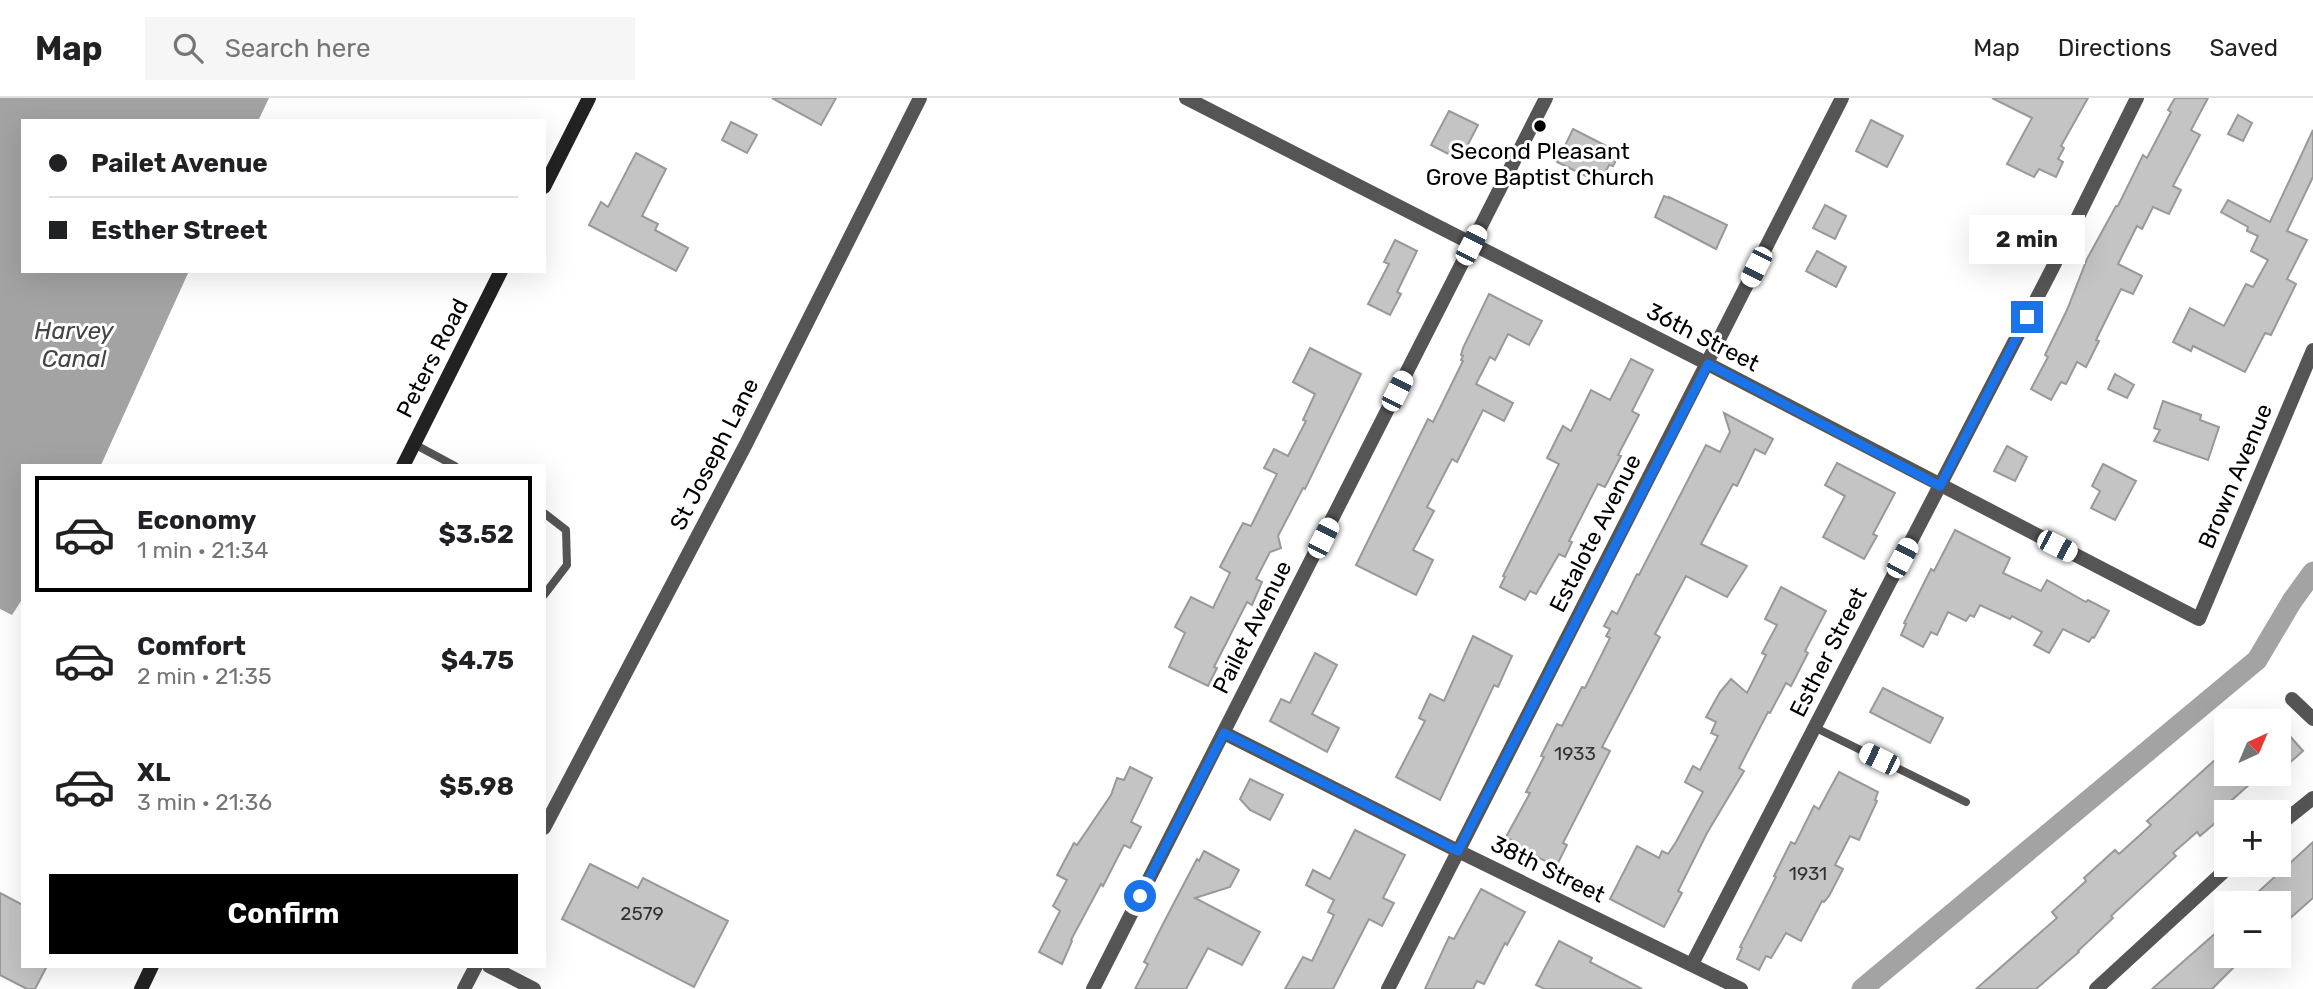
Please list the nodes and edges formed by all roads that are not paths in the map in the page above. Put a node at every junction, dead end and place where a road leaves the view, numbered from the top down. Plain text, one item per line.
1 (589, 98) edge
2 (920, 98) edge
3 (1186, 98) edge
4 (1546, 98) edge
5 (1842, 98) edge
6 (2137, 98) edge
7 (546, 183) edge
8 (1471, 245) junction
9 (500, 273) edge
10 (2313, 350) edge
11 (1708, 364) junction
12 (414, 443) junction
13 (404, 464) edge
14 (451, 464) edge
15 (1940, 486) junction
16 (546, 515) edge
17 (546, 593) edge
18 (2199, 619) joint
19 (2292, 699) dead end
20 (2313, 719) edge
21 (1814, 727) junction
22 (1224, 733) junction
23 (2313, 798) edge
24 (1966, 802) dead end
25 (2291, 816) edge
26 (546, 824) edge
27 (1458, 851) junction
28 (2218, 877) edge
29 (1692, 964) junction
30 (151, 968) edge
31 (475, 968) edge
32 (493, 968) edge
33 (141, 989) edge
34 (464, 989) edge
35 (534, 989) edge
36 (1093, 989) edge
37 (1388, 989) edge
38 (1741, 989) edge
39 (2096, 989) edge

1 - 7 main road
2 - 26 street, St Joseph Lane
3 - 8 street, 36th Street
4 - 8 street, Pailet Avenue
5 - 11 street, Estalote Avenue
6 - 15 street, Esther Street
8 - 11 street, 36th Street
8 - 22 street, Pailet Avenue
9 - 12 main road, Peters Road
10 - 18 street, Brown Avenue
11 - 15 street, 36th Street
11 - 27 street, Estalote Avenue
12 - 13 main road, Peters Road
12 - 14 lane
15 - 18 street, 36th Street
15 - 21 street, Esther Street
16 - 17 lane
19 - 20 street
21 - 24 lane
21 - 29 street, Esther Street
22 - 27 street, 38th Street
22 - 36 street, Pailet Avenue
23 - 25 street
27 - 29 street, 38th Street
27 - 37 street, Estalote Avenue
28 - 39 street
29 - 38 street, 38th Street
30 - 33 main road
31 - 34 street
32 - 35 street

